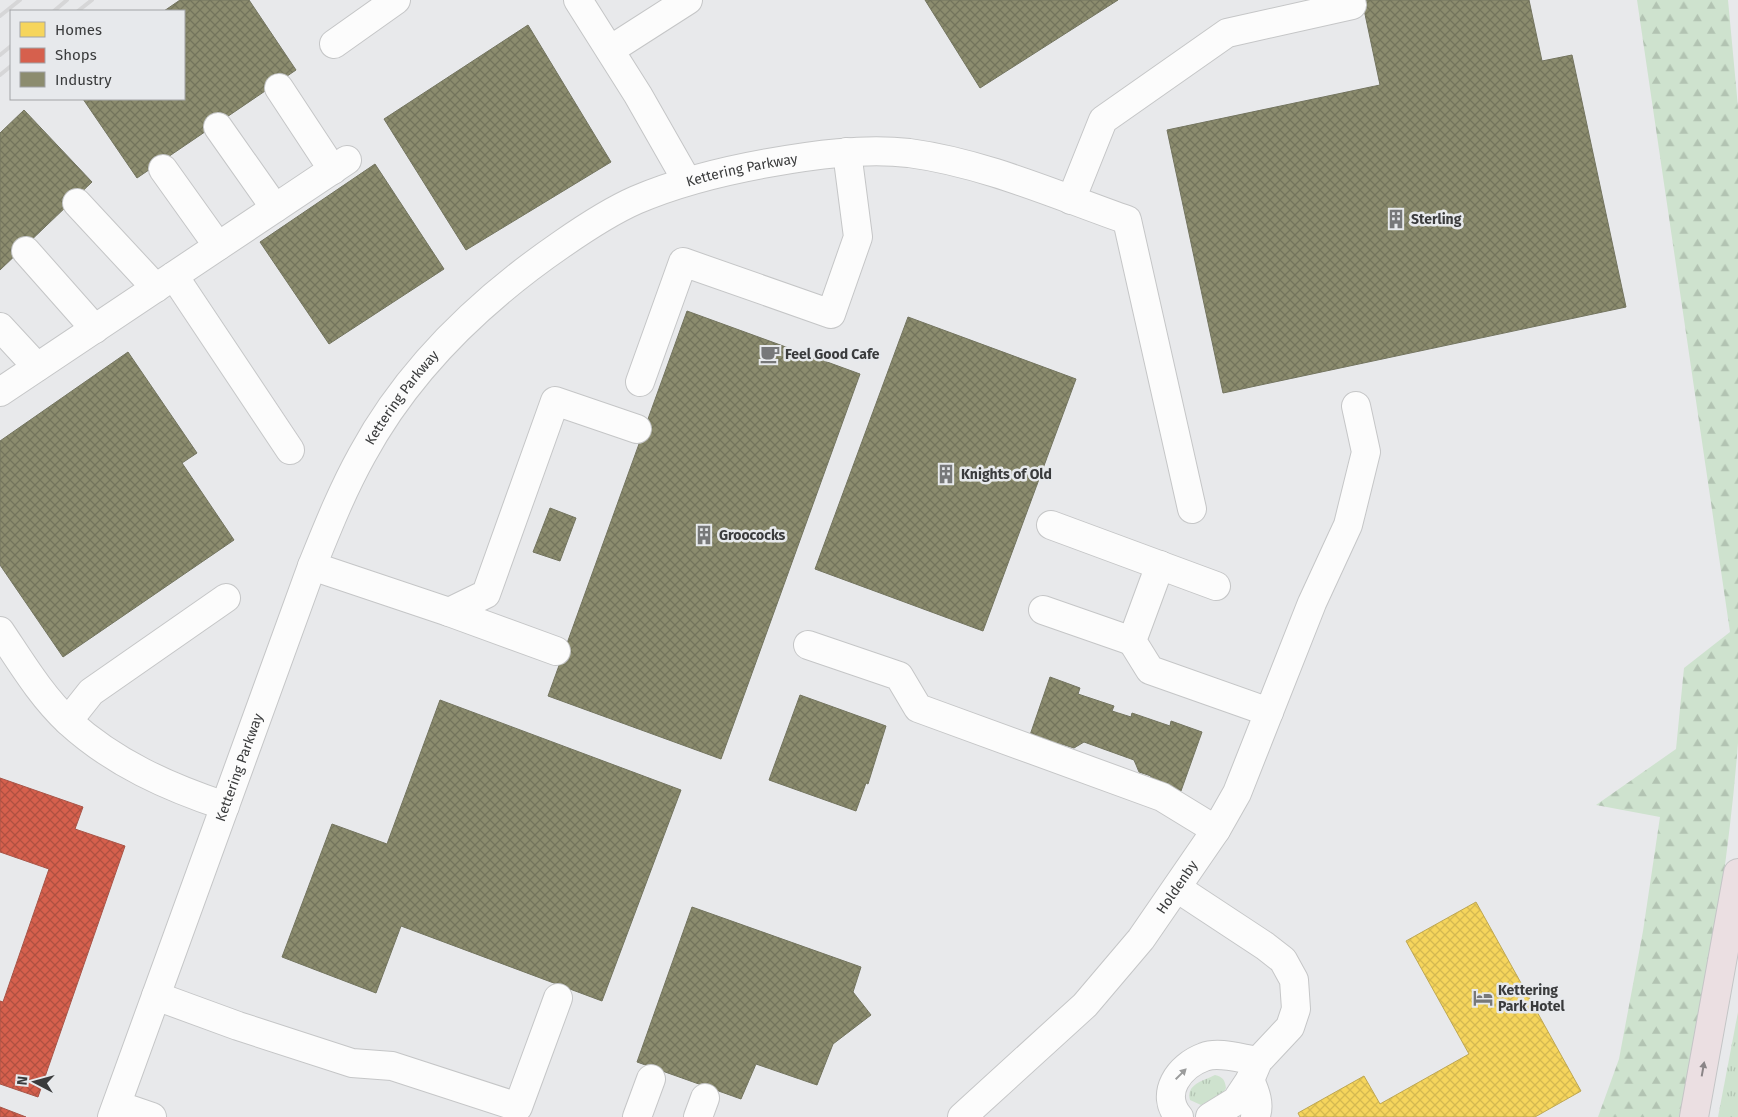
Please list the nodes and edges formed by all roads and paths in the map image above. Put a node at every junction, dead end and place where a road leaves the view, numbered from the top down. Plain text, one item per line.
1 (396, 0) edge
2 (578, 0) edge
3 (688, 0) edge
4 (1352, 5) dead end
5 (334, 44) dead end
6 (610, 50) junction
7 (279, 88) dead end
8 (218, 127) dead end
9 (847, 152) junction
10 (164, 169) dead end
11 (688, 181) junction
12 (77, 203) dead end
13 (1080, 203) junction
14 (275, 208) junction
15 (218, 246) junction
16 (26, 251) dead end
17 (165, 282) junction
18 (0, 327) edge
19 (95, 329) junction
20 (38, 367) junction
21 (640, 382) dead end
22 (0, 392) edge
23 (1356, 406) dead end
24 (638, 429) dead end
25 (290, 450) dead end
26 (1192, 509) dead end
27 (1051, 525) dead end
28 (1160, 565) junction
29 (312, 566) junction
30 (1216, 586) dead end
31 (226, 598) dead end
32 (1043, 610) dead end
33 (449, 612) junction
34 (0, 631) edge
35 (1132, 641) junction
36 (808, 645) dead end
37 (556, 650) dead end
38 (1269, 712) junction
39 (68, 721) junction
40 (225, 806) junction
41 (1216, 830) junction
42 (1738, 873) edge
43 (1178, 888) junction
44 (156, 996) junction
45 (558, 998) dead end
46 (1254, 1071) junction
47 (651, 1079) dead end
48 (114, 1111) edge
49 (152, 1117) edge
50 (637, 1117) edge
51 (962, 1117) edge
52 (1179, 1117) edge
53 (1210, 1117) edge
54 (1255, 1117) edge
55 (1694, 1117) edge

1 - 5 street
2 - 6 street
3 - 6 street
4 - 13 street
6 - 11 street
7 - 14 street
8 - 14 street
9 - 11 street, Kettering Parkway
9 - 13 street, Kettering Parkway
9 - 21 street
10 - 15 street
11 - 29 street, Kettering Parkway
12 - 17 street
13 - 26 street, Kettering Parkway
14 - 15 street
15 - 17 street
16 - 19 street
17 - 19 street
17 - 25 street
18 - 20 street
19 - 20 street
20 - 22 street
23 - 38 street, Holdenby
24 - 33 street
27 - 28 street
28 - 30 street
28 - 35 street
29 - 33 street
29 - 40 street, Kettering Parkway
31 - 39 street
32 - 35 street
33 - 37 street
34 - 39 street
35 - 38 street
36 - 41 street
38 - 41 street, Holdenby
39 - 40 street
40 - 44 street, Kettering Parkway
41 - 43 street, Holdenby
55 -> 42 highway
43 - 46 street
43 - 51 street, Holdenby
44 - 45 street
44 - 48 street, Kettering Parkway
52 -> 46 street
46 - 53 street
46 - 54 street
47 - 50 street
48 - 49 street

